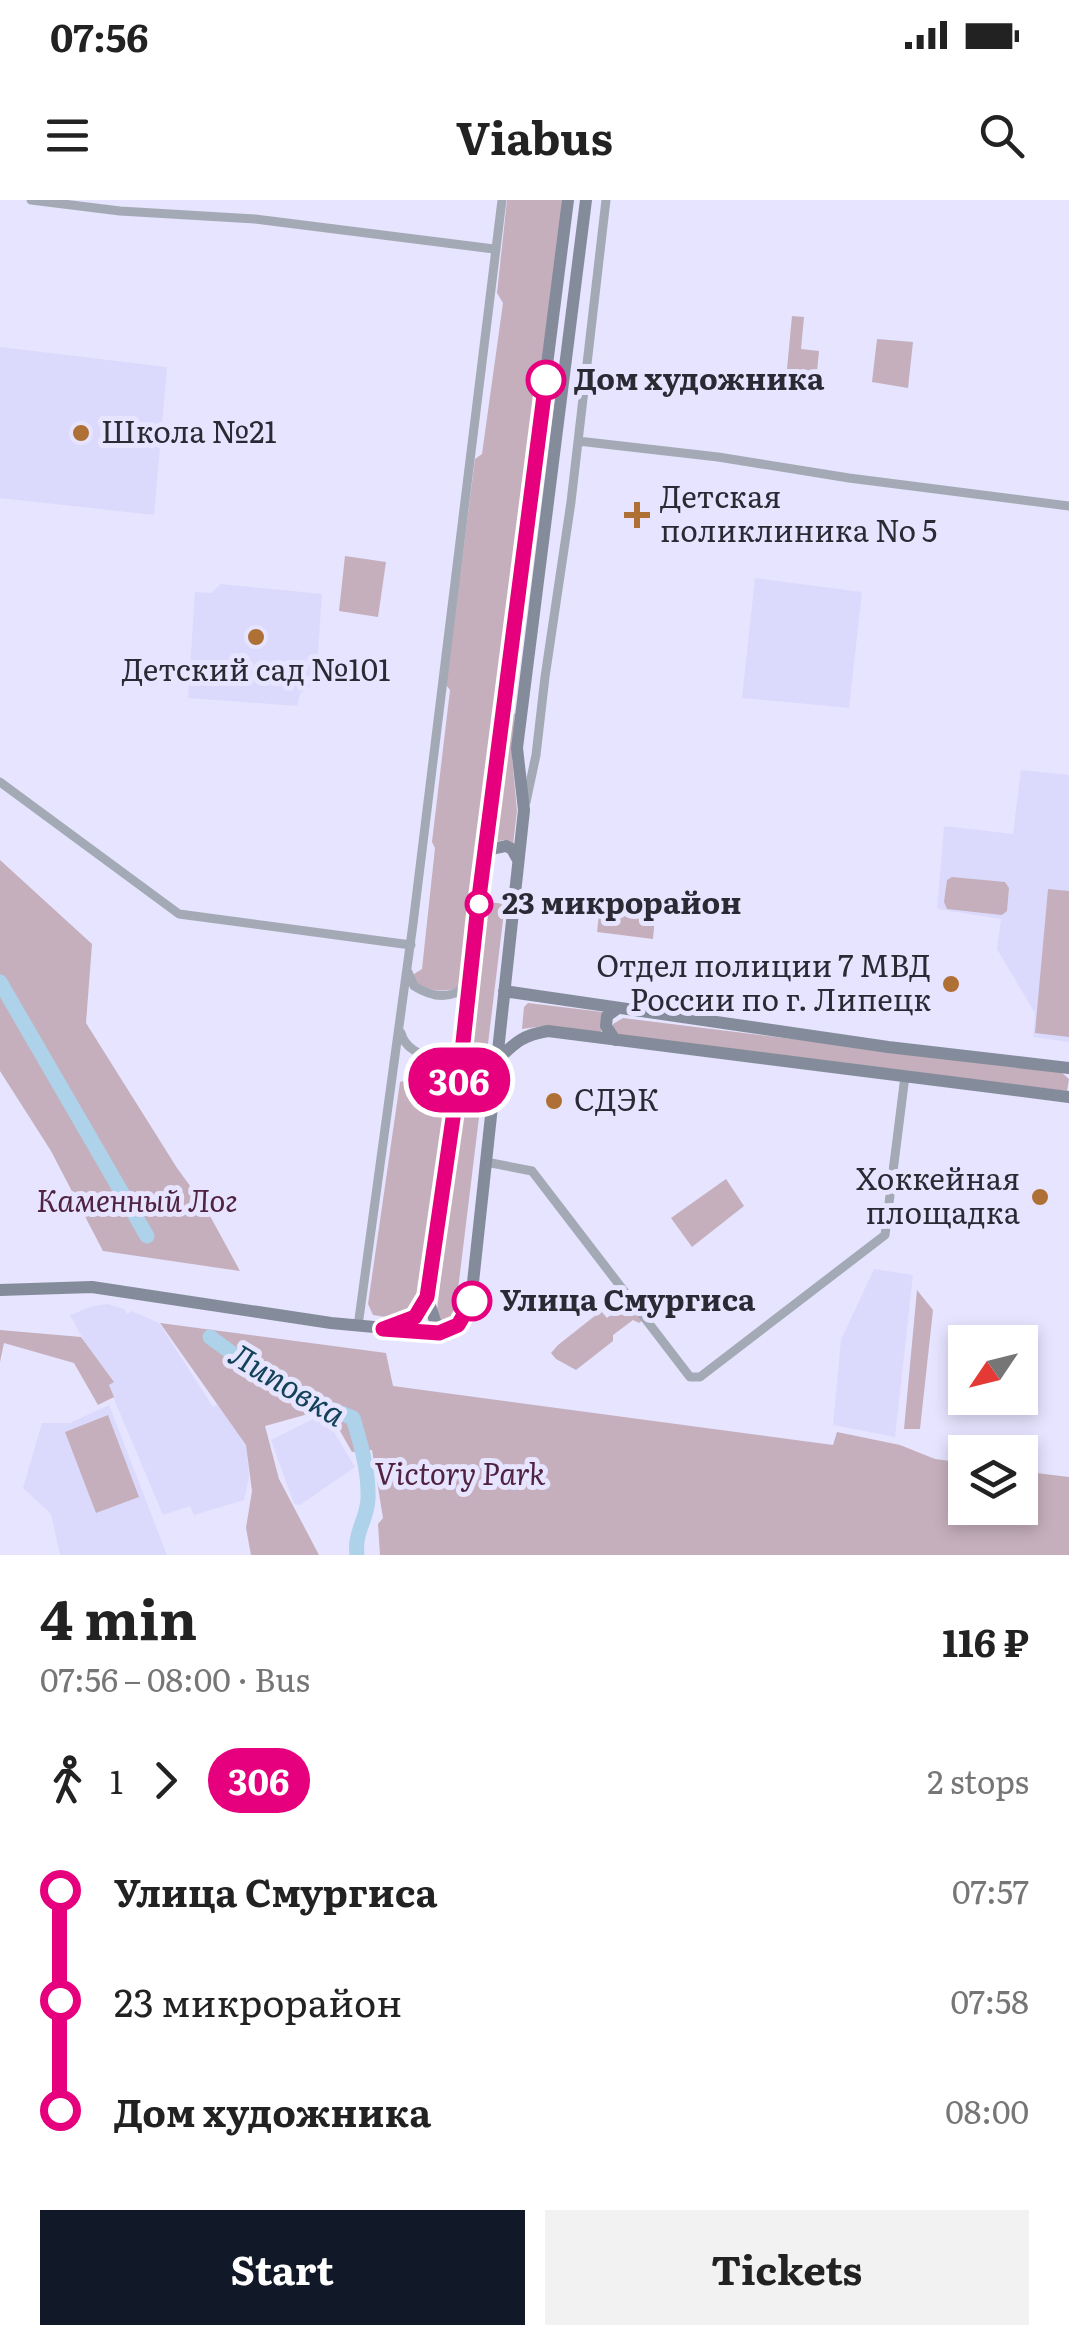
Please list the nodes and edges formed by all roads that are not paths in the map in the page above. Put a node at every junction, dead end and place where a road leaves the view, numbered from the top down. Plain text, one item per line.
1 (31, 200) edge
2 (502, 200) edge
3 (568, 200) edge
4 (586, 200) edge
5 (606, 200) edge
6 (494, 250) junction
7 (578, 440) junction
8 (1069, 506) edge
9 (0, 782) edge
10 (524, 810) junction
11 (484, 861) junction
12 (518, 862) junction
13 (410, 945) junction
14 (407, 970) junction
15 (470, 983) junction
16 (504, 991) junction
17 (618, 1008) junction
18 (400, 1026) junction
19 (615, 1040) junction
20 (496, 1061) junction
21 (1066, 1069) edge
22 (460, 1070) junction
23 (905, 1076) junction
24 (1064, 1095) edge
25 (486, 1162) junction
26 (0, 1290) edge
27 (427, 1297) junction
28 (358, 1326) junction
29 (383, 1329) junction
30 (439, 1333) junction

1 - 6 street
2 - 6 street
3 - 11 main road
4 - 10 main road
5 - 7 street
6 - 13 street
7 - 8 street
7 - 10 street
9 - 13 street
10 - 12 main road
11 - 12 main road
11 - 15 main road
12 - 16 main road
13 - 14 street
14 - 15 street
14 - 18 street
15 - 22 main road
16 - 17 main road
16 - 20 main road
17 - 19 main road
17 - 21 main road
18 - 22 street
18 - 28 street
19 - 20 main road
19 - 23 main road
20 - 25 main road
22 - 27 main road
23 - 24 main road
23 - 25 street
25 - 30 main road
26 - 28 main road
27 - 29 main road
27 - 30 main road
28 - 29 main road
29 - 30 main road

